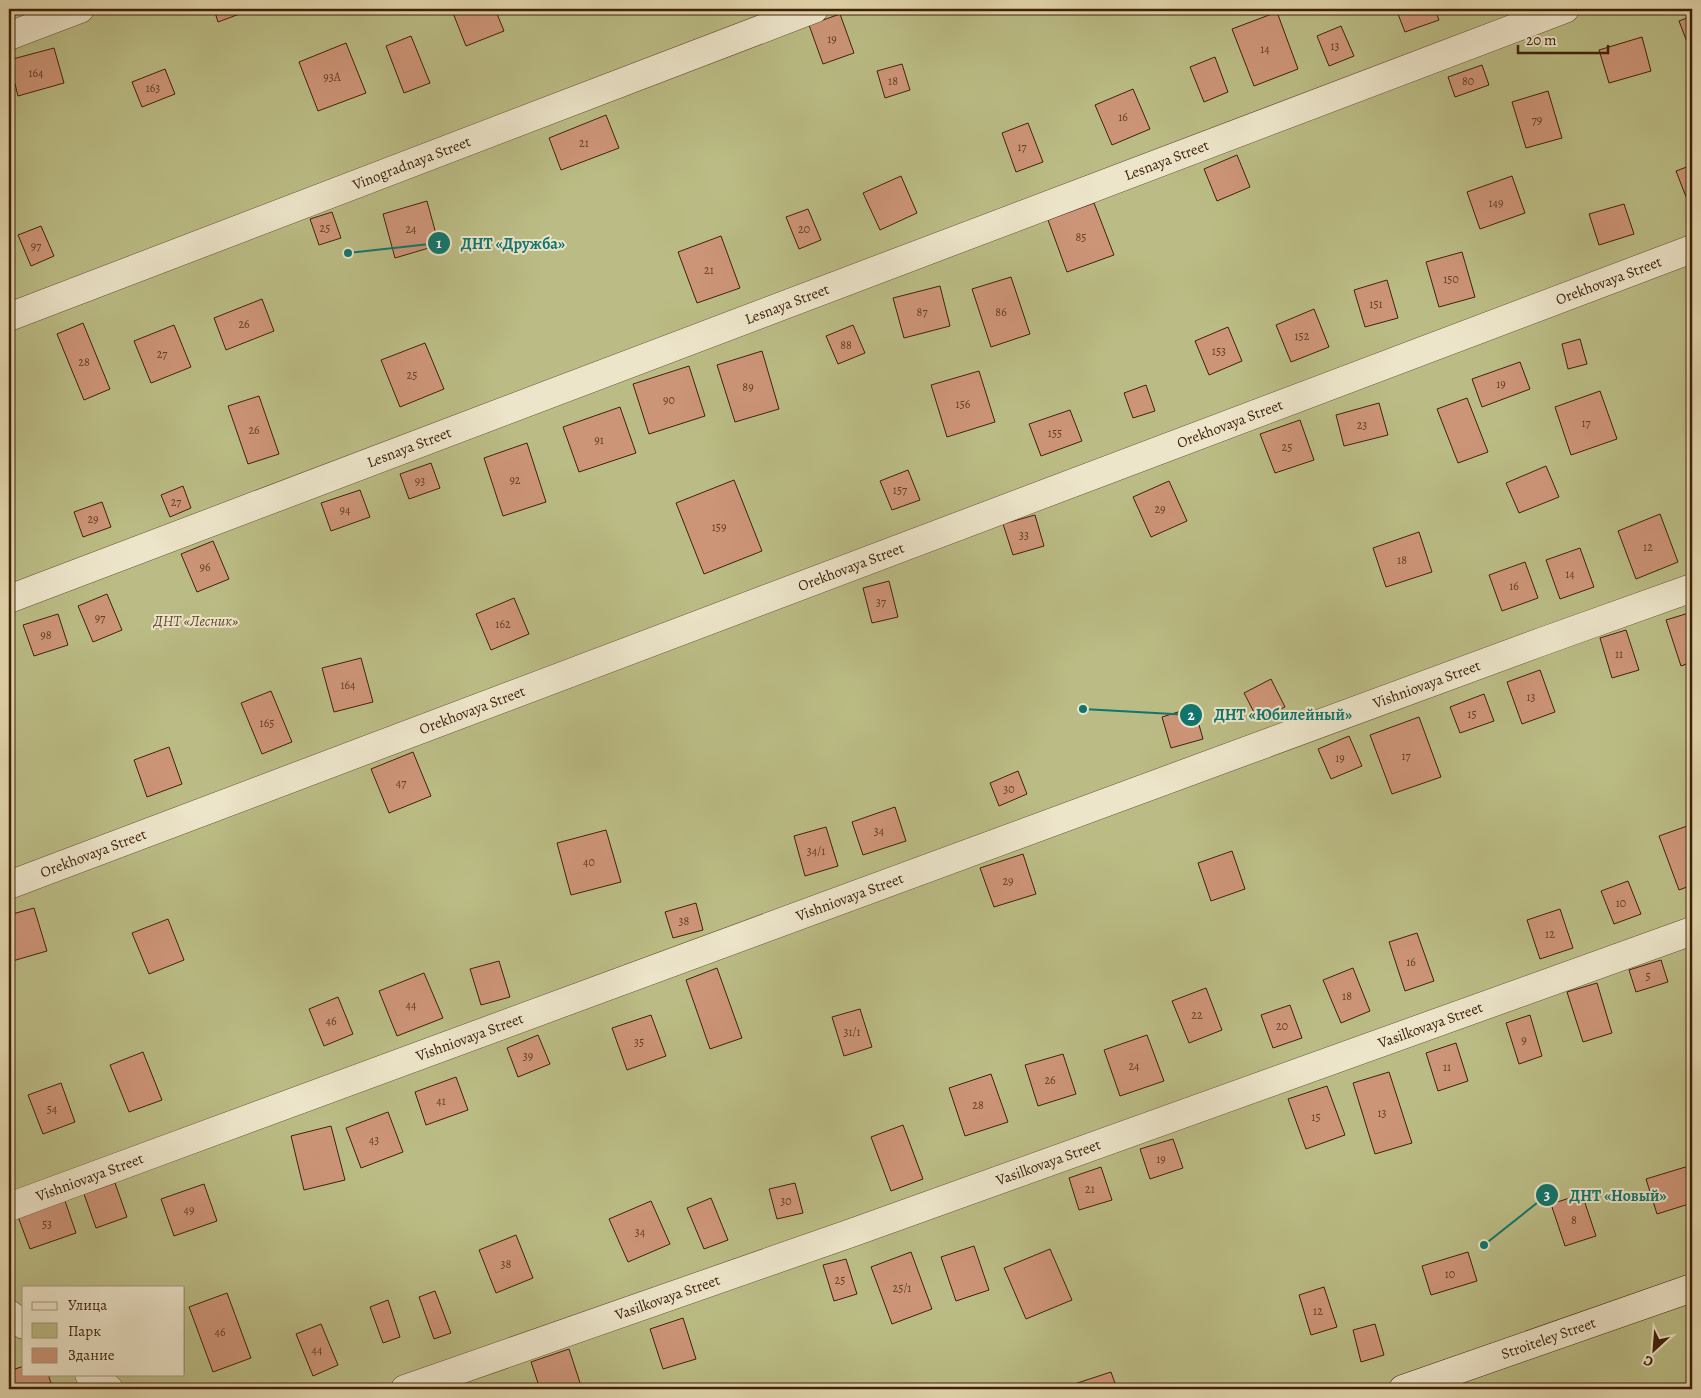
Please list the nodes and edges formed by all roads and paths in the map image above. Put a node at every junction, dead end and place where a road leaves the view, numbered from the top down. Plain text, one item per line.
1 (80, 9) edge
2 (814, 9) edge
3 (1565, 9) edge
4 (9, 36) edge
5 (1692, 249) edge
6 (9, 317) edge
7 (1692, 588) edge
8 (9, 599) edge
9 (9, 885) edge
10 (1692, 931) edge
11 (9, 1207) edge
12 (1692, 1288) edge
13 (9, 1314) edge
14 (22, 1324) edge
15 (92, 1376) edge
16 (109, 1389) edge
17 (405, 1389) edge
18 (1403, 1389) edge

1 - 4 street
2 - 6 street, Vinogradnaya Street
3 - 8 street, Lesnaya Street
5 - 9 street, Orekhovaya Street
7 - 11 street, Vishniovaya Street
10 - 17 street, Vasilkovaya Street
12 - 18 street, Stroiteley Street
13 - 14 street
15 - 16 street

